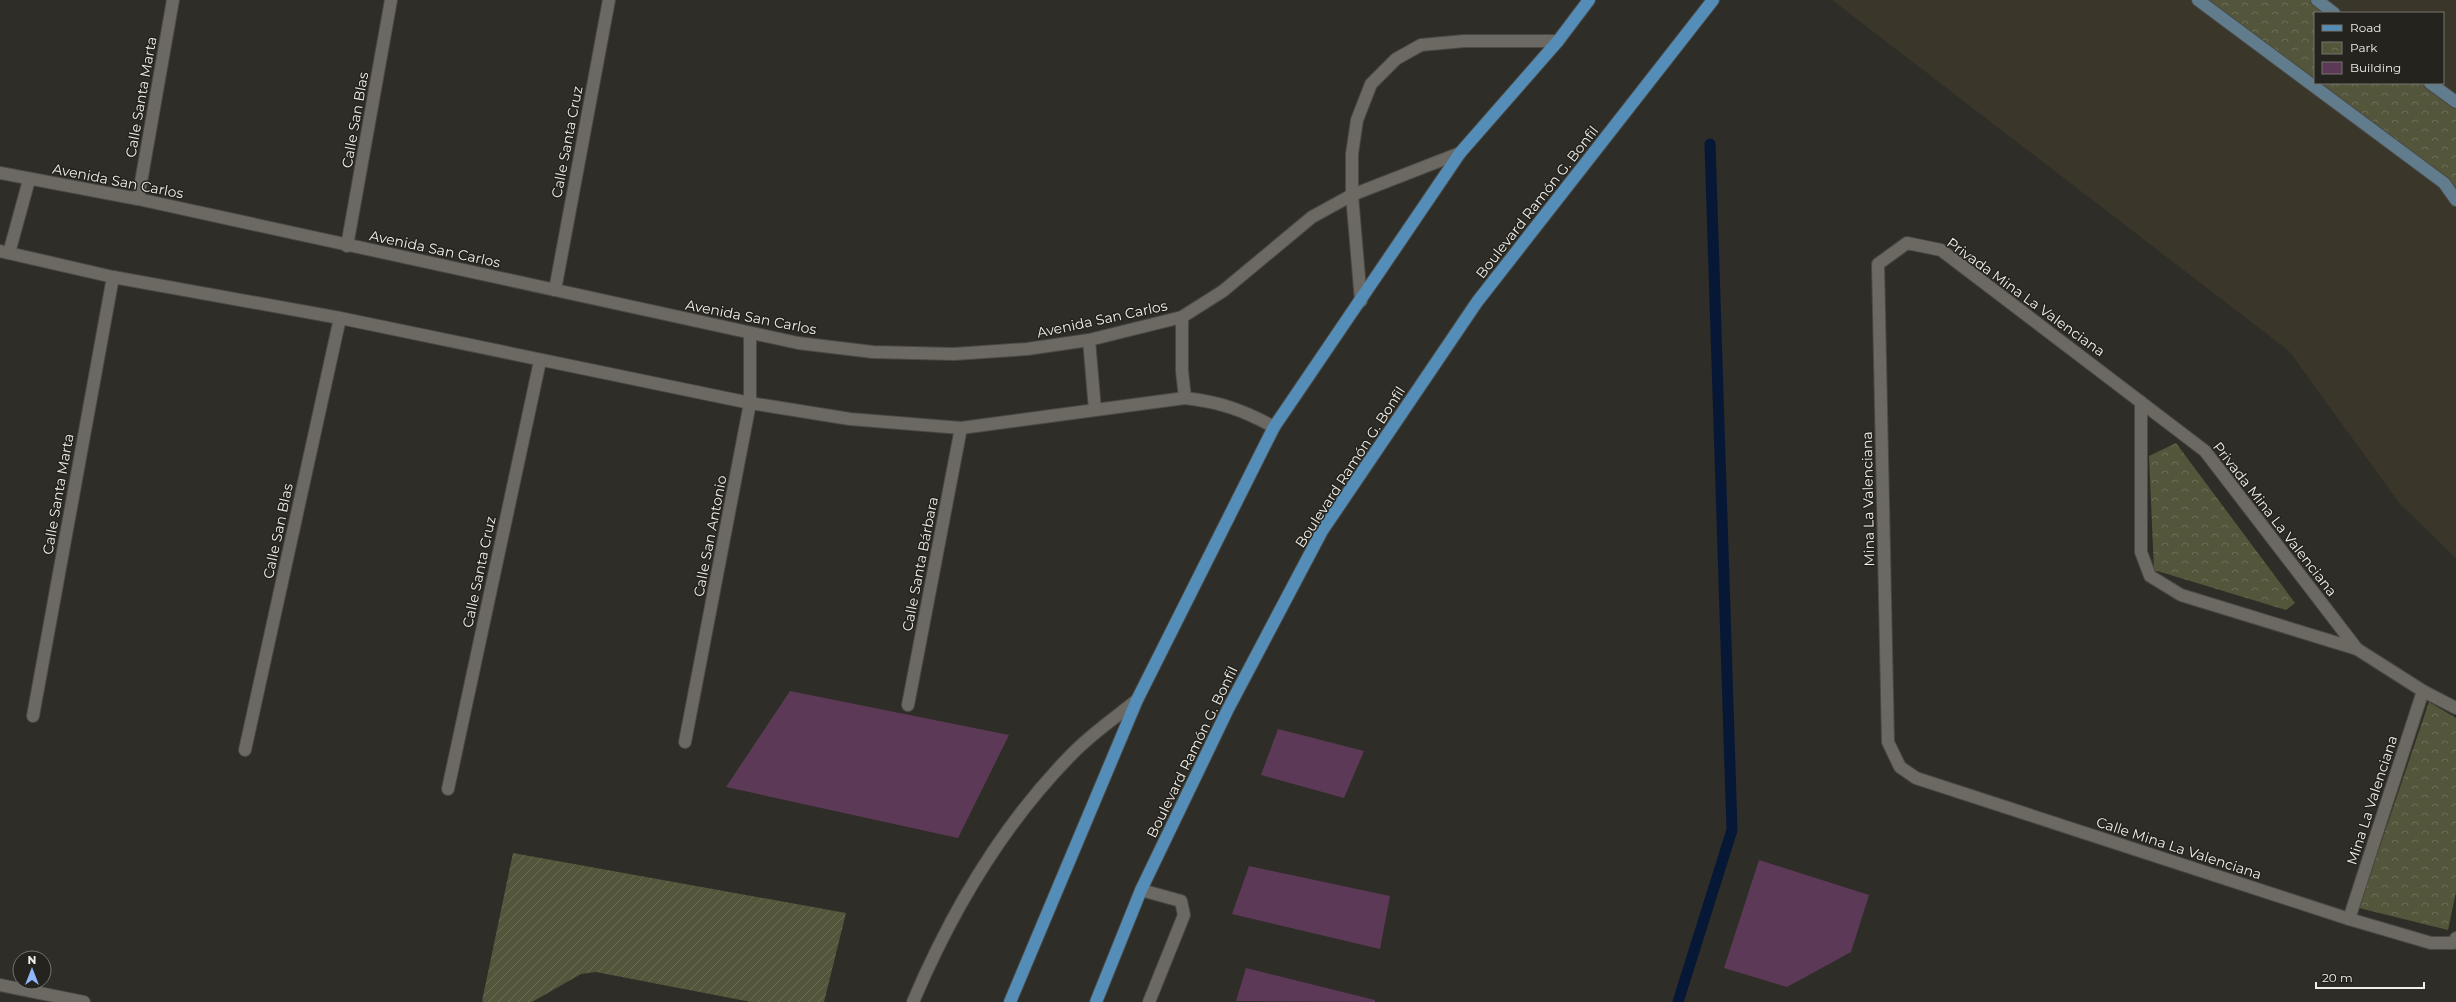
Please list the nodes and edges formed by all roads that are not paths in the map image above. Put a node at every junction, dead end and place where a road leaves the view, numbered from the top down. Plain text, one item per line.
1 (173, 0) edge
2 (391, 0) edge
3 (609, 0) edge
4 (1589, 0) edge
5 (1713, 0) edge
6 (2198, 0) edge
7 (2317, 0) edge
8 (2333, 12) edge
9 (1558, 41) junction
10 (2431, 84) edge
11 (2456, 102) edge
12 (1460, 153) junction
13 (0, 173) edge
14 (29, 180) junction
15 (1352, 195) junction
16 (138, 199) junction
17 (2456, 200) edge
18 (1906, 243) joint
19 (347, 246) junction
20 (4, 252) edge
21 (113, 277) junction
22 (555, 290) junction
23 (1361, 301) junction
24 (1182, 317) junction
25 (340, 318) junction
26 (750, 334) junction
27 (1089, 340) junction
28 (540, 361) junction
29 (1185, 398) junction
30 (2142, 402) junction
31 (750, 403) junction
32 (1095, 410) junction
33 (1274, 427) junction
34 (961, 428) junction
35 (2357, 649) junction
36 (2423, 691) junction
37 (1137, 700) junction
38 (908, 705) dead end
39 (2456, 708) edge
40 (33, 716) dead end
41 (685, 742) dead end
42 (246, 750) dead end
43 (1900, 767) joint
44 (448, 789) dead end
45 (1141, 890) junction
46 (2349, 919) junction
47 (2454, 940) edge
48 (0, 985) edge
49 (84, 1002) edge
50 (913, 1002) edge
51 (1010, 1002) edge
52 (1096, 1002) edge
53 (1148, 1002) edge

1 - 16 street, Calle Santa Marta
2 - 19 street, Calle San Blas
3 - 22 street, Calle Santa Cruz
4 - 9 main road
5 - 45 main road, Boulevard Ramón G. Bonfil
6 - 17 main road
7 - 8 main road
9 - 12 main road
9 - 15 street
10 - 11 main road
12 - 15 street, Avenida San Carlos
12 - 23 main road
13 - 14 street, Avenida San Carlos
14 - 16 street, Avenida San Carlos
14 - 20 street
15 - 23 street
15 - 24 street, Avenida San Carlos
16 - 19 street, Avenida San Carlos
18 - 30 street, Privada Mina La Valenciana
18 - 43 street, Mina La Valenciana
19 - 22 street, Avenida San Carlos
20 - 21 street
21 - 25 street
21 - 40 street, Calle Santa Marta
22 - 26 street, Avenida San Carlos
23 - 33 main road
24 - 27 street, Avenida San Carlos
24 - 29 street
25 - 28 street
25 - 42 street, Calle San Blas
26 - 27 street, Avenida San Carlos
26 - 31 street, Calle San Antonio
27 - 32 street
28 - 31 street
28 - 44 street, Calle Santa Cruz
29 - 32 street
29 - 33 street
30 - 35 street, Privada Mina La Valenciana
30 - 35 street, Privada Mina La Valenciana
31 - 34 street
31 - 41 street, Calle San Antonio
32 - 34 street
33 - 37 main road
34 - 38 street, Calle Santa Bárbara
35 - 36 street, Privada Mina La Valenciana
36 - 39 street, Privada Mina La Valenciana
36 - 46 street, Mina La Valenciana
37 - 50 street
37 - 51 main road
43 - 46 street, Calle Mina La Valenciana
45 - 52 main road, Boulevard Ramón G. Bonfil
45 - 53 street
46 - 47 street, Calle Mina La Valenciana
48 - 49 street

